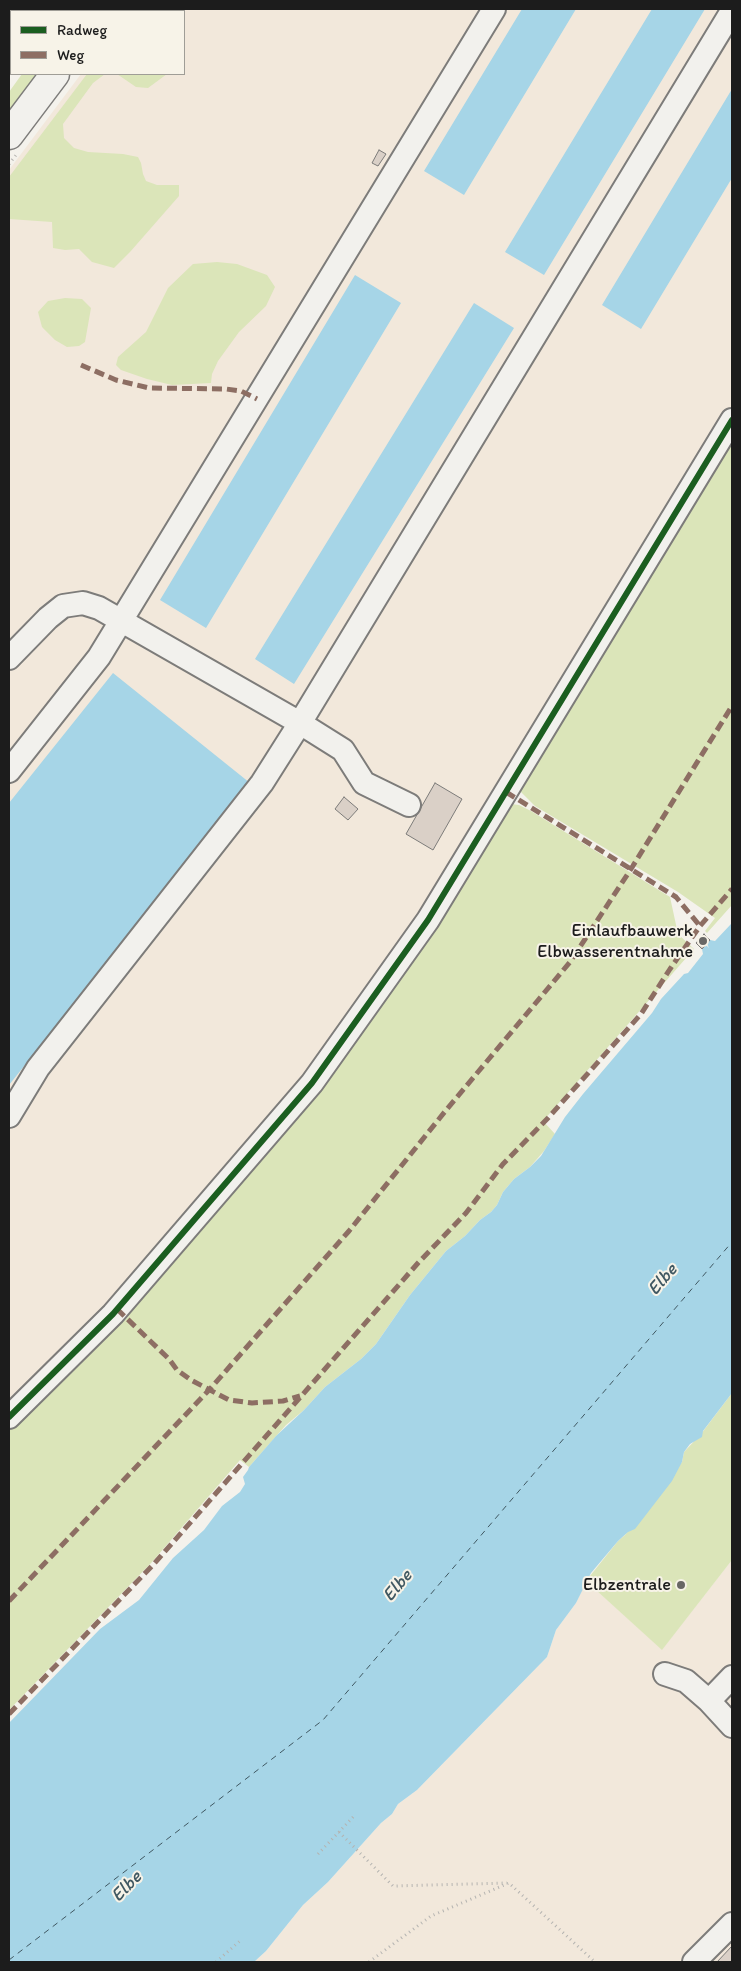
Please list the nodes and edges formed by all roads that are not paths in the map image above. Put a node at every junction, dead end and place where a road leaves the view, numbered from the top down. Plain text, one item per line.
1 (494, 9) edge
2 (732, 11) edge
3 (54, 75) edge
4 (9, 135) edge
5 (732, 420) edge
6 (122, 622) junction
7 (9, 658) edge
8 (300, 723) junction
9 (9, 771) edge
10 (409, 805) dead end
11 (9, 1116) edge
12 (9, 1417) edge
13 (665, 1674) dead end
14 (732, 1676) edge
15 (709, 1701) junction
16 (732, 1726) edge
17 (732, 1924) edge
18 (694, 1962) edge

1 - 6 lane
2 - 8 lane
3 - 4 main road
5 - 12 lane
6 - 7 lane
6 - 8 lane
6 - 9 lane
8 - 10 lane
8 - 11 lane
13 - 15 lane
14 - 15 lane
15 - 16 lane
17 - 18 lane

